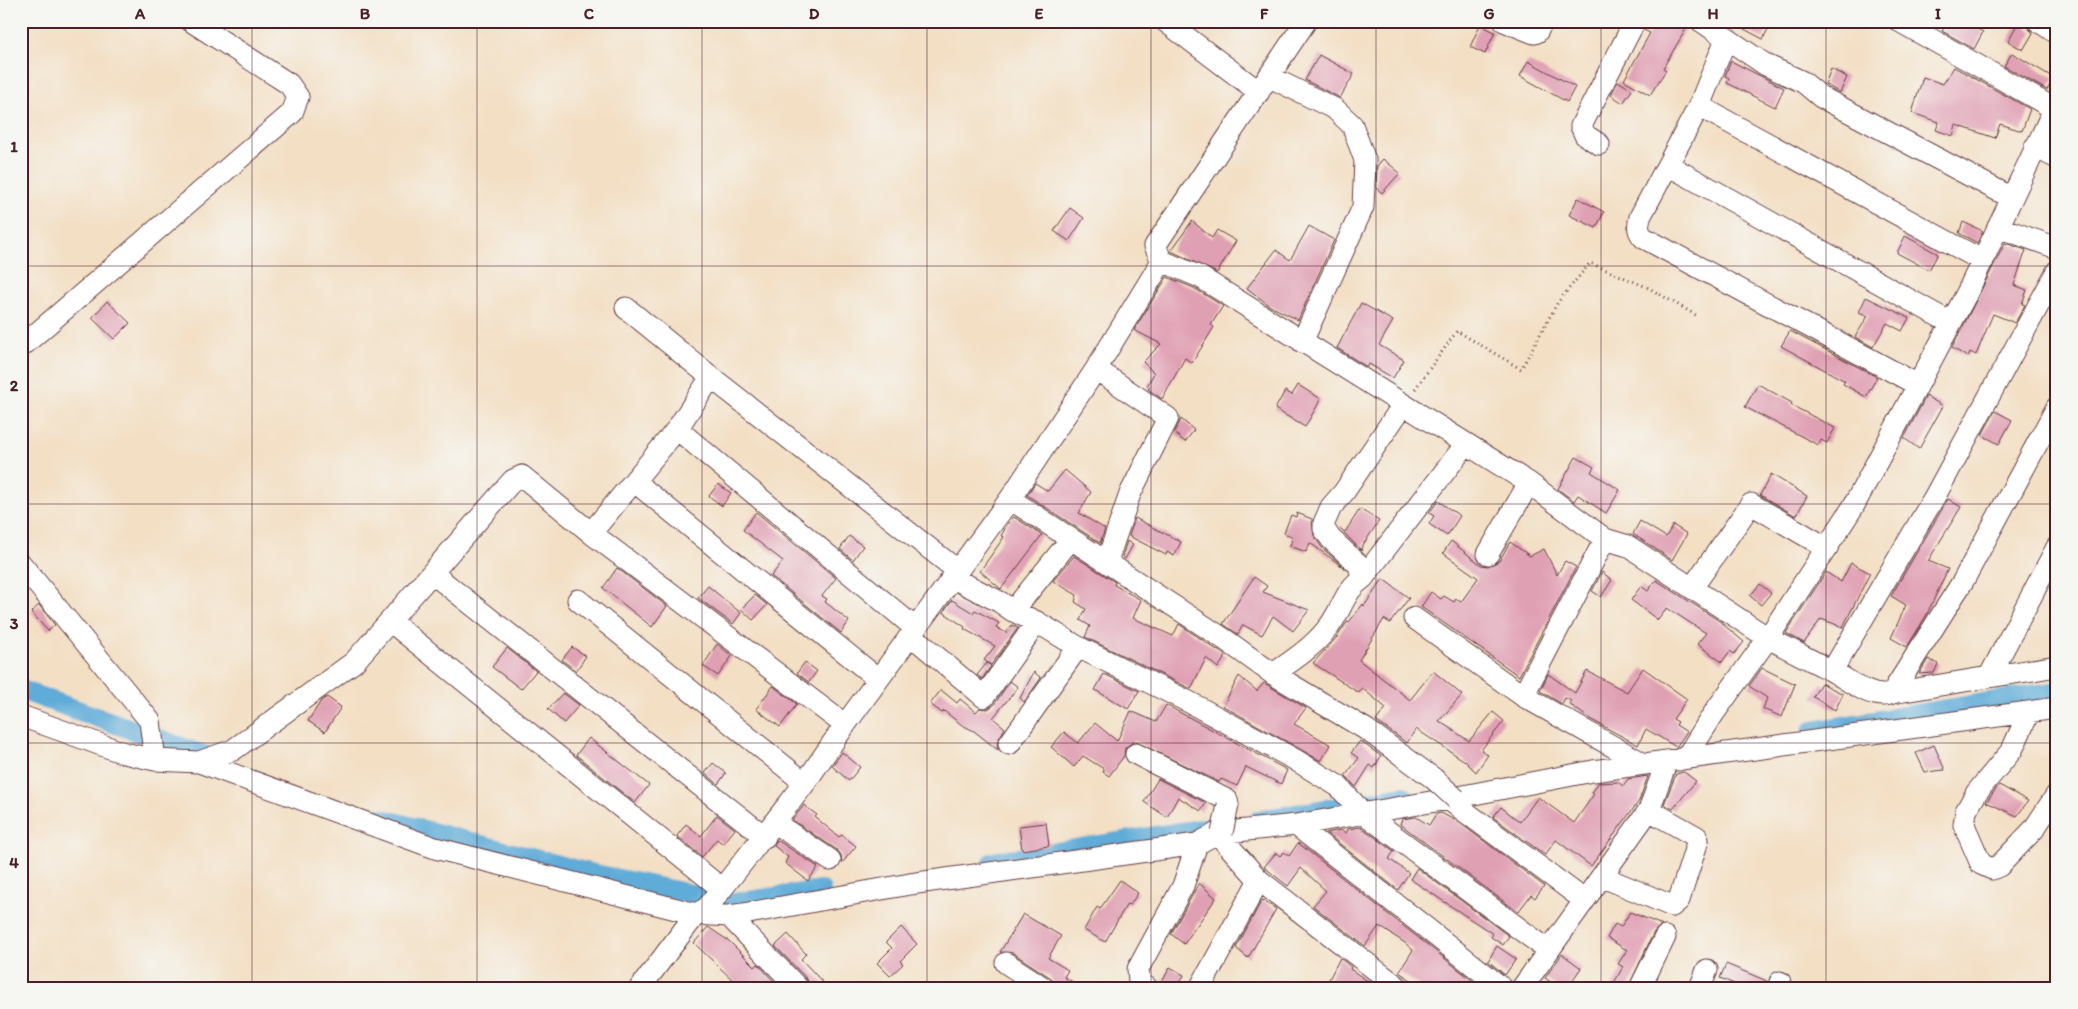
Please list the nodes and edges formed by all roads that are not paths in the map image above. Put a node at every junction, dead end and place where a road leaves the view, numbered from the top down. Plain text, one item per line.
1 (192, 21) edge
2 (1165, 21) edge
3 (1306, 21) edge
4 (1504, 21) edge
5 (1543, 21) edge
6 (1635, 21) edge
7 (1701, 21) edge
8 (1899, 21) edge
9 (2038, 21) edge
10 (2057, 33) edge
11 (1726, 39) junction
12 (1268, 82) junction
13 (2055, 105) edge
14 (1699, 106) junction
15 (1599, 144) dead end
16 (2035, 147) junction
17 (2057, 158) edge
18 (1668, 165) junction
19 (2012, 198) junction
20 (1998, 227) junction
21 (2057, 248) edge
22 (1159, 256) junction
23 (1983, 261) junction
24 (2057, 271) edge
25 (626, 308) dead end
26 (1951, 323) junction
27 (24, 340) edge
28 (1302, 342) junction
29 (1096, 369) junction
30 (711, 377) junction
31 (1918, 385) junction
32 (1403, 405) junction
33 (2057, 407) edge
34 (677, 429) junction
35 (1466, 444) junction
36 (636, 482) junction
37 (1529, 483) junction
38 (1010, 499) junction
39 (591, 533) junction
40 (1071, 539) junction
41 (1605, 539) junction
42 (2057, 547) edge
43 (1826, 548) junction
44 (1488, 554) dead end
45 (1107, 561) junction
46 (21, 564) edge
47 (432, 573) junction
48 (955, 574) junction
49 (1363, 578) junction
50 (1692, 588) junction
51 (578, 600) dead end
52 (1013, 612) junction
53 (1414, 618) dead end
54 (390, 621) junction
55 (1037, 622) junction
56 (913, 631) junction
57 (1768, 638) junction
58 (1078, 647) junction
59 (2057, 666) edge
60 (1832, 671) junction
61 (1273, 674) junction
62 (1989, 677) junction
63 (878, 679) junction
64 (1892, 693) junction
65 (1523, 696) junction
66 (2057, 708) edge
67 (2030, 712) junction
68 (21, 716) edge
69 (845, 725) junction
70 (1009, 744) dead end
71 (153, 746) junction
72 (1136, 754) dead end
73 (1678, 758) junction
74 (199, 762) junction
75 (1640, 762) junction
76 (805, 783) junction
77 (2057, 794) edge
78 (1452, 799) junction
79 (1648, 810) junction
80 (1362, 812) junction
81 (1296, 825) junction
82 (770, 830) junction
83 (1219, 833) junction
84 (1197, 844) junction
85 (830, 860) dead end
86 (1603, 877) junction
87 (1259, 880) junction
88 (1584, 900) junction
89 (711, 901) junction
90 (729, 916) junction
91 (1665, 937) dead end
92 (1548, 950) junction
93 (1006, 963) dead end
94 (1394, 986) edge
95 (640, 988) edge
96 (798, 988) edge
97 (1044, 988) edge
98 (1147, 988) edge
99 (1200, 988) edge
100 (1502, 988) edge
101 (1522, 988) edge
102 (1640, 988) edge

1 - 27 street
2 - 12 street
3 - 12 street
4 - 5 street
6 - 15 street
7 - 11 street
8 - 13 street
9 - 10 street
11 - 14 street
11 - 19 street
12 - 22 street
12 - 28 street
13 - 16 street
14 - 18 street
14 - 23 street
16 - 17 street
16 - 19 street
18 - 26 street
18 - 31 street
19 - 20 street
20 - 21 street
20 - 23 street
22 - 28 street
22 - 29 street
23 - 26 street
24 - 60 street
25 - 30 street
26 - 31 street
28 - 32 street
29 - 38 street
29 - 45 street
30 - 34 street
30 - 48 street
31 - 43 street
32 - 35 street
32 - 49 street
33 - 64 street
34 - 36 street
34 - 56 street
35 - 37 street
35 - 49 street
36 - 39 street
36 - 63 street
37 - 41 street
37 - 44 street
38 - 40 street
38 - 48 street
39 - 47 street
39 - 69 street
40 - 45 street
40 - 52 street
41 - 50 street
41 - 65 street
42 - 62 street
43 - 50 street
43 - 57 street
45 - 61 street
46 - 71 street
47 - 54 street
47 - 82 street
48 - 52 street
48 - 56 street
49 - 61 street
50 - 57 street
51 - 76 street
52 - 55 street
53 - 65 street
54 - 74 street
54 - 89 street
55 - 56 street
55 - 58 street
56 - 63 street
57 - 60 street
57 - 73 street
58 - 70 street
58 - 80 street
59 - 62 street
60 - 64 street
61 - 78 street, bridge
62 - 64 street
63 - 69 street
65 - 75 street
66 - 67 street
67 - 73 street
67 - 77 street
68 - 71 street
69 - 76 street
71 - 74 street
72 - 83 street, bridge
73 - 75 street
73 - 79 street
74 - 89 street
75 - 78 street
76 - 82 street
78 - 80 street
78 - 88 street
79 - 86 street
79 - 86 street
80 - 81 street
80 - 92 street
81 - 83 street
81 - 100 street
82 - 85 street
82 - 89 street
83 - 84 street
83 - 87 street
84 - 90 street
84 - 98 street
86 - 88 street
87 - 94 street
87 - 99 street
88 - 92 street
89 - 90 street
89 - 95 street
90 - 96 street
91 - 102 street
92 - 101 street
93 - 97 street

